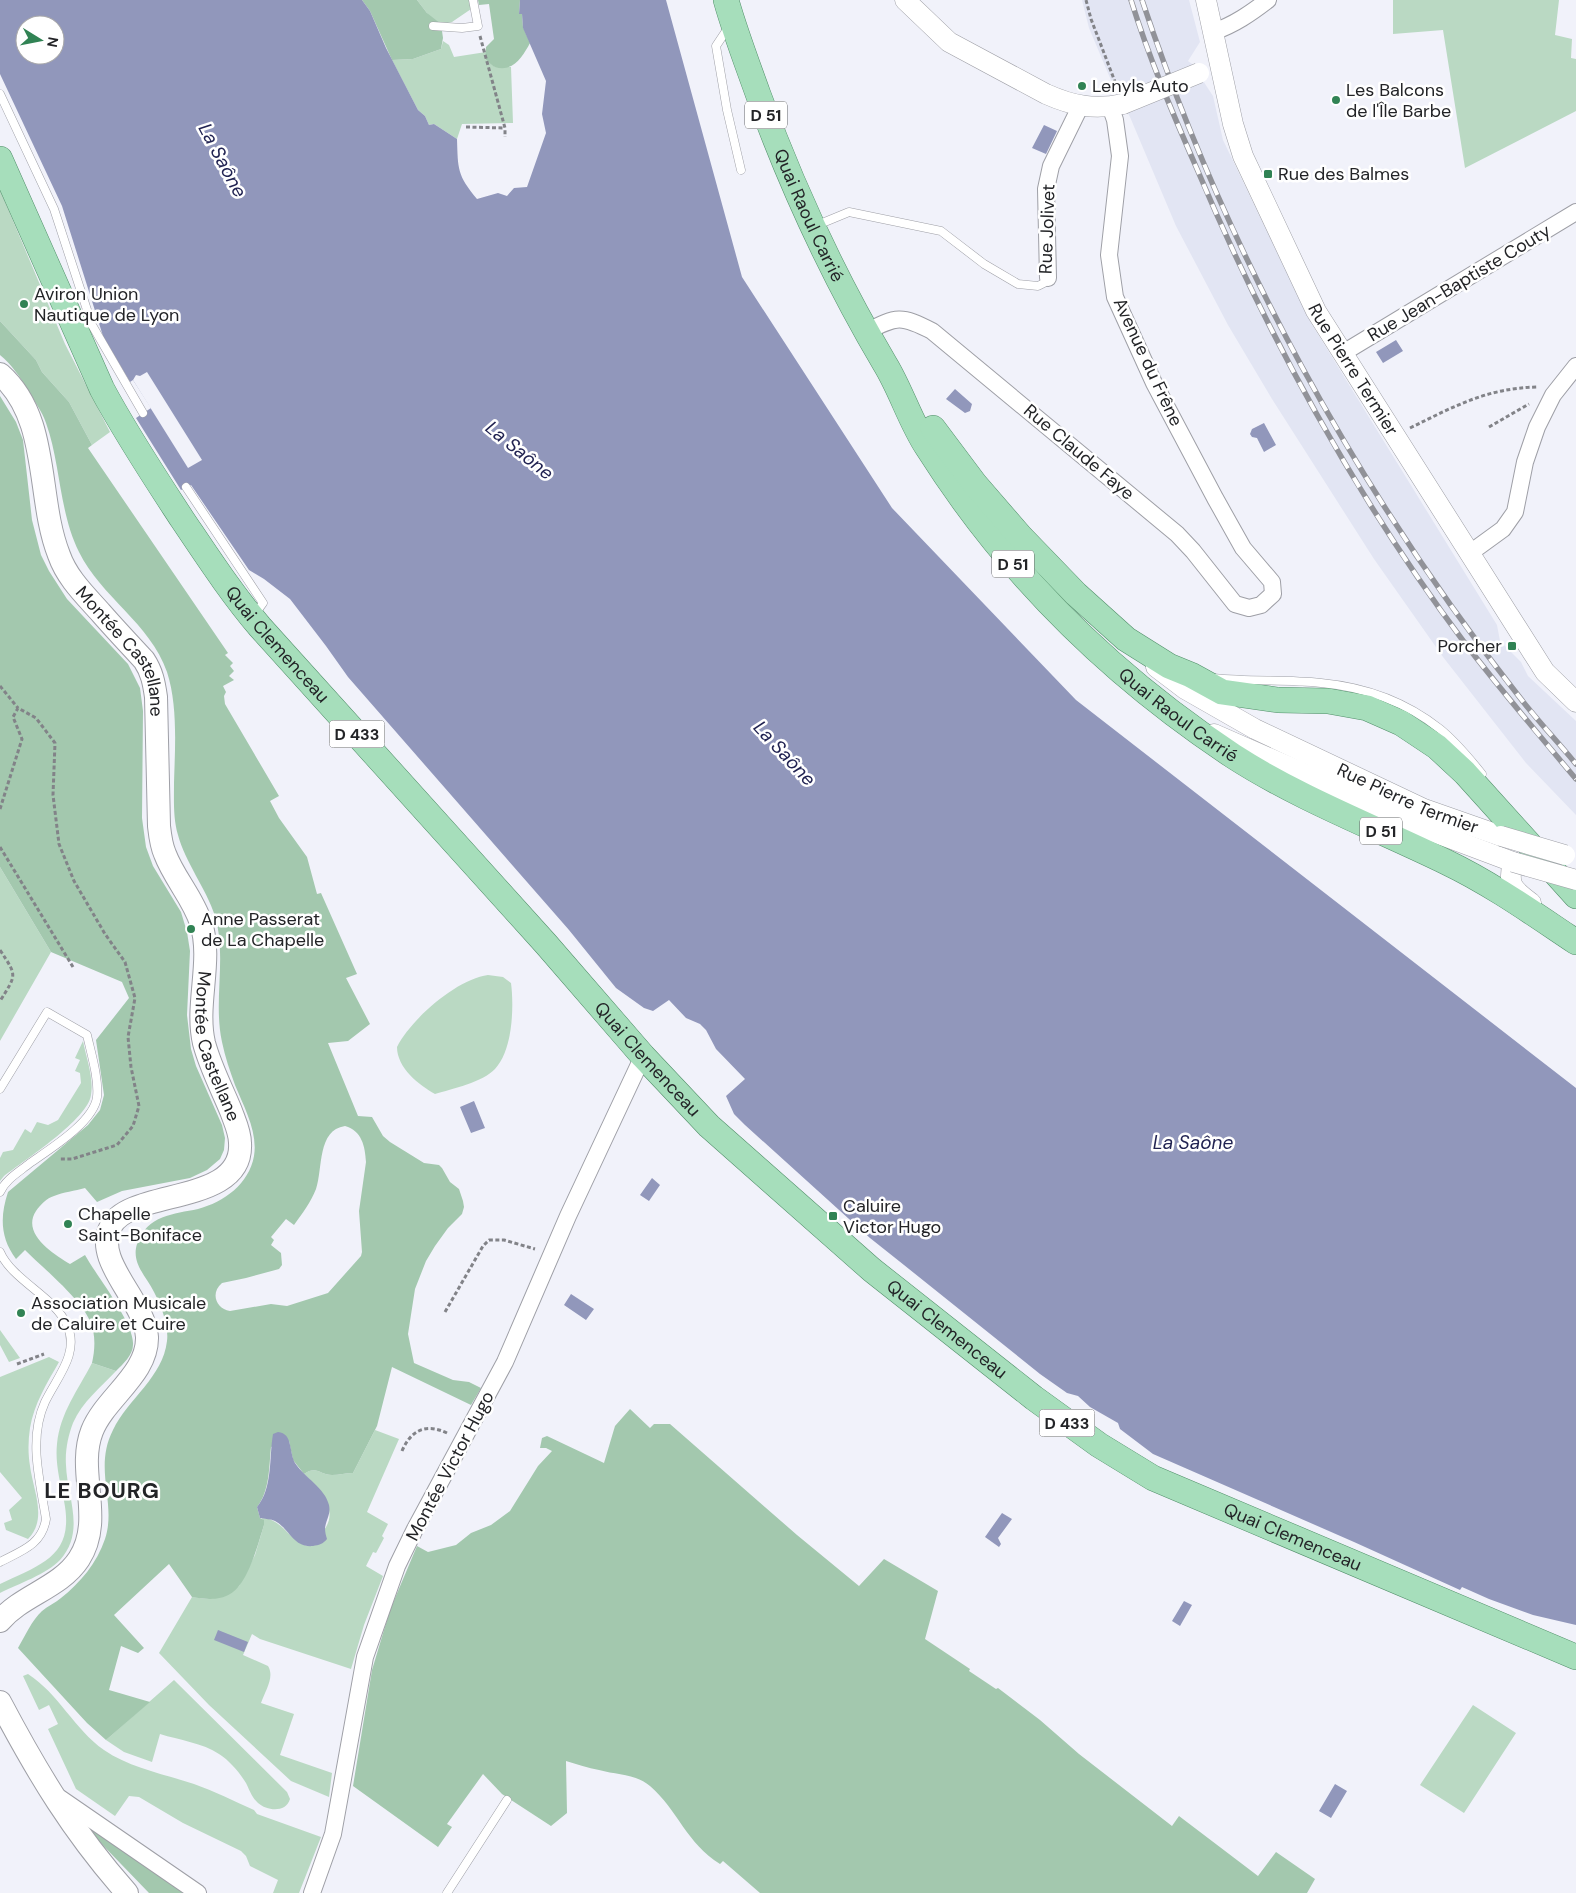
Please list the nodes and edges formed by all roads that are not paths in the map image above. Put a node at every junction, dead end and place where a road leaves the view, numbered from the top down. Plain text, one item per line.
1 (473, 0) edge
2 (905, 0) edge
3 (1206, 0) edge
4 (1268, 0) edge
5 (729, 11) edge
6 (432, 26) dead end
7 (1213, 32) junction
8 (1221, 66) junction
9 (0, 94) edge
10 (1117, 105) junction
11 (1080, 107) junction
12 (0, 159) edge
13 (741, 170) dead end
14 (1576, 212) edge
15 (812, 227) junction
16 (1048, 278) joint
17 (84, 328) junction
18 (866, 332) junction
19 (1343, 353) junction
20 (1576, 366) edge
21 (888, 368) junction
22 (0, 374) edge
23 (143, 413) dead end
24 (186, 487) dead end
25 (1470, 553) junction
26 (1273, 594) joint
27 (252, 618) junction
28 (1126, 639) junction
29 (1191, 675) junction
30 (1278, 700) junction
31 (1576, 702) edge
32 (1185, 721) junction
33 (1255, 729) junction
34 (1301, 772) junction
35 (1487, 780) dead end
36 (1537, 837) dead end
37 (1513, 862) junction
38 (1569, 867) edge
39 (1576, 896) edge
40 (1576, 941) edge
41 (643, 1056) junction
42 (0, 1089) edge
43 (0, 1192) edge
44 (0, 1252) edge
45 (0, 1562) edge
46 (0, 1621) edge
47 (1576, 1657) edge
48 (0, 1702) edge
49 (49, 1791) junction
50 (507, 1800) dead end
51 (127, 1893) edge
52 (198, 1893) edge
53 (312, 1893) edge
54 (447, 1893) edge

1 - 6 lane
2 - 11 street
3 - 7 street, Rue Pierre Termier
4 - 7 street
5 - 13 lane
5 - 15 main road, Quai Raoul Carrié / D 51
7 - 8 street, Rue Pierre Termier
8 - 10 street, bridge
8 - 19 street, Rue Pierre Termier
9 - 17 lane
10 - 11 street
10 - 26 street, Avenue du Frêne
11 - 16 street, Rue Jolivet
12 - 17 main road, Quai Clemenceau / D 433
14 - 19 street, Rue Jean-Baptiste Couty
15 - 16 lane, Rue Jolivet
15 - 18 main road, Quai Raoul Carrié / D 51
17 - 23 lane
17 - 27 main road, Quai Clemenceau / D 433
18 - 21 main road, Quai Raoul Carrié / D 51
18 - 26 street, Rue Claude Faye
19 - 25 street, Rue Pierre Termier
20 - 25 street
21 - 28 main road, Quai Raoul Carrié / D 51
21 - 32 main road, Quai Raoul Carrié / D 51
22 - 46 main road, Montée Castellane
24 - 27 lane
25 - 31 street, Rue Pierre Termier
27 - 41 main road, Quai Clemenceau / D 433
28 - 29 main road, Quai Raoul Carrié / D 51
28 - 33 street, Rue Pierre Termier
29 - 30 main road, Quai Raoul Carrié / D 51
29 - 35 lane, Quai Raoul Carrié
30 - 33 street
30 - 39 main road, Quai Raoul Carrié / D 51
32 - 34 street, Rue Pierre Termier
32 - 40 main road, Quai Raoul Carrié / D 51
33 - 34 street, Rue Pierre Termier
33 - 38 street, Rue Pierre Termier, bridge
34 - 37 street, Rue Pierre Termier
36 - 38 lane
37 - 38 street, Rue Pierre Termier, bridge
37 - 38 street, bridge
37 - 40 street
41 - 47 main road, Quai Clemenceau / D 433
41 - 53 street, Montée Victor Hugo
42 - 43 lane
44 - 45 lane
48 - 49 main road
49 - 51 main road
49 - 52 street
50 - 54 lane

